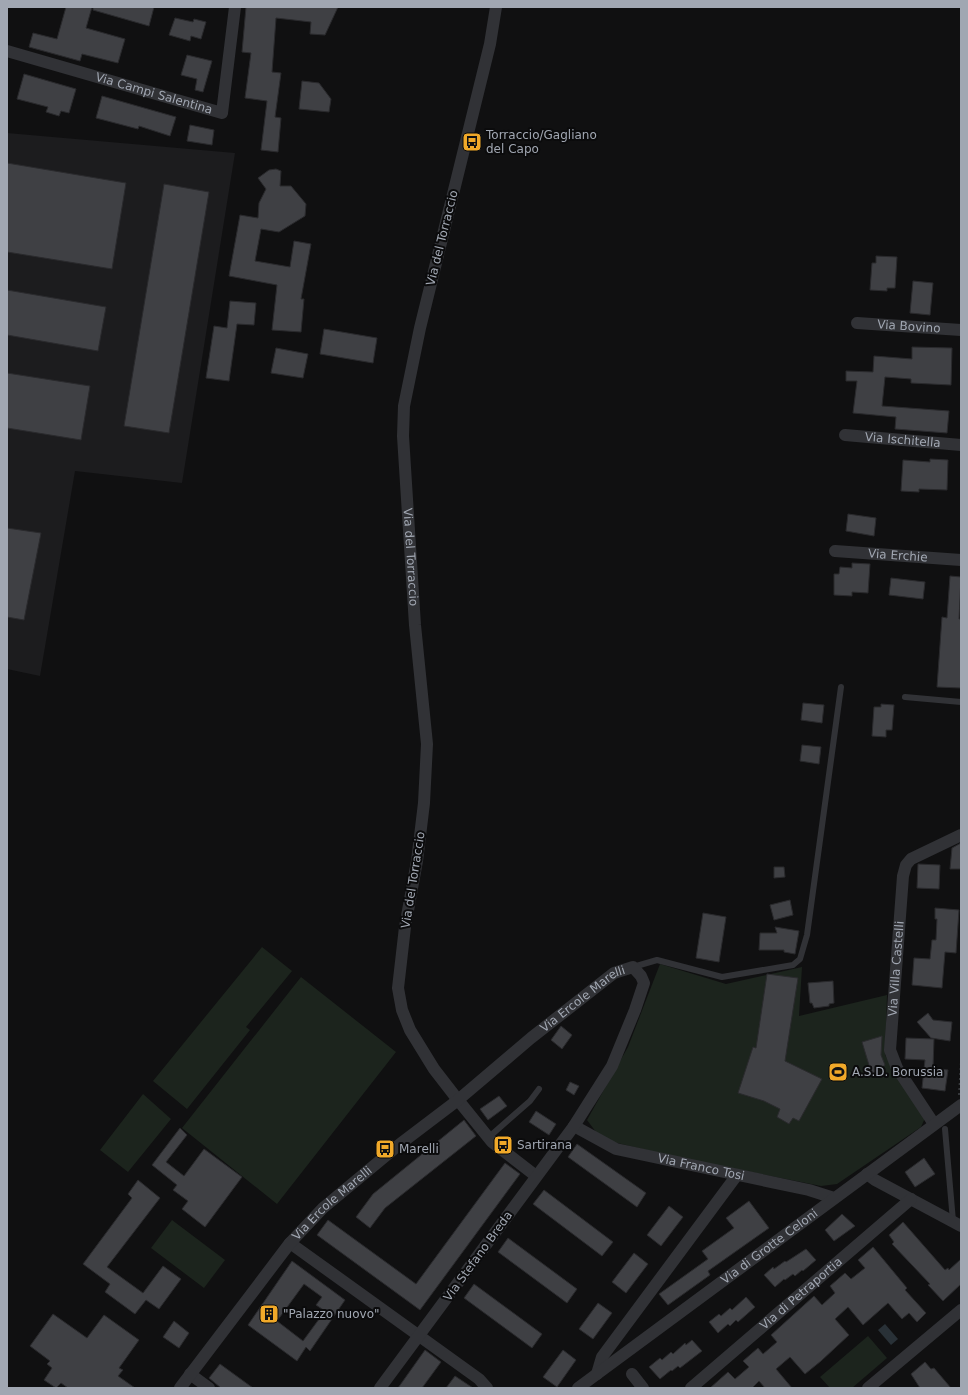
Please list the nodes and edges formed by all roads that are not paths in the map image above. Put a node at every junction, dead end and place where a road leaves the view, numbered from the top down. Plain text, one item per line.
1 (235, 7) edge
2 (496, 7) edge
3 (7, 51) edge
4 (857, 323) dead end
5 (961, 330) edge
6 (845, 435) dead end
7 (961, 445) edge
8 (835, 551) dead end
9 (961, 560) edge
10 (841, 687) dead end
11 (905, 697) dead end
12 (961, 702) edge
13 (961, 835) edge
14 (633, 967) junction
15 (539, 1089) dead end
16 (458, 1100) junction
17 (959, 1106) edge
18 (934, 1124) junction
19 (574, 1126) junction
20 (945, 1129) dead end
21 (489, 1138) junction
22 (867, 1174) junction
23 (737, 1175) junction
24 (536, 1176) junction
25 (834, 1198) junction
26 (911, 1199) junction
27 (957, 1224) edge
28 (290, 1243) junction
29 (961, 1310) edge
30 (419, 1336) junction
31 (190, 1374) junction
32 (597, 1374) junction
33 (632, 1374) dead end
34 (180, 1388) edge
35 (209, 1388) edge
36 (380, 1388) edge
37 (487, 1388) edge
38 (578, 1388) edge
39 (643, 1388) edge
40 (691, 1388) edge
41 (868, 1388) edge

1 - 3 street, Via Campi Salentina
2 - 16 street, Via del Torraccio
4 - 5 street, Via Bovino
6 - 7 street, Via Ischitella
8 - 9 street, Via Erchie
10 - 14 lane
11 - 12 lane
13 - 18 street, Via Villa Castelli
14 - 16 street, Via Ercole Marelli
14 - 19 street, Via Stefano Breda
15 - 21 lane
16 - 21 street, Via del Torraccio
16 - 28 street, Via Ercole Marelli
17 - 18 street, Via di Grotte Celoni
18 - 22 street, Via di Grotte Celoni
19 - 23 street, Via Franco Tosi
19 - 24 street, Via Stefano Breda
20 - 27 lane
21 - 24 street, Via del Torraccio
22 - 25 street, Via di Grotte Celoni
22 - 26 street
23 - 25 street, Via Franco Tosi
23 - 32 street
24 - 30 street, Via Stefano Breda
25 - 32 street, Via di Grotte Celoni
26 - 27 street
26 - 40 street, Via di Petraportia
28 - 30 street
28 - 31 street, Via Ercole Marelli
29 - 41 street
30 - 36 street, Via Stefano Breda
30 - 37 street
31 - 34 street, Via Ercole Marelli
31 - 35 street
32 - 38 street, Via di Grotte Celoni
33 - 39 street

